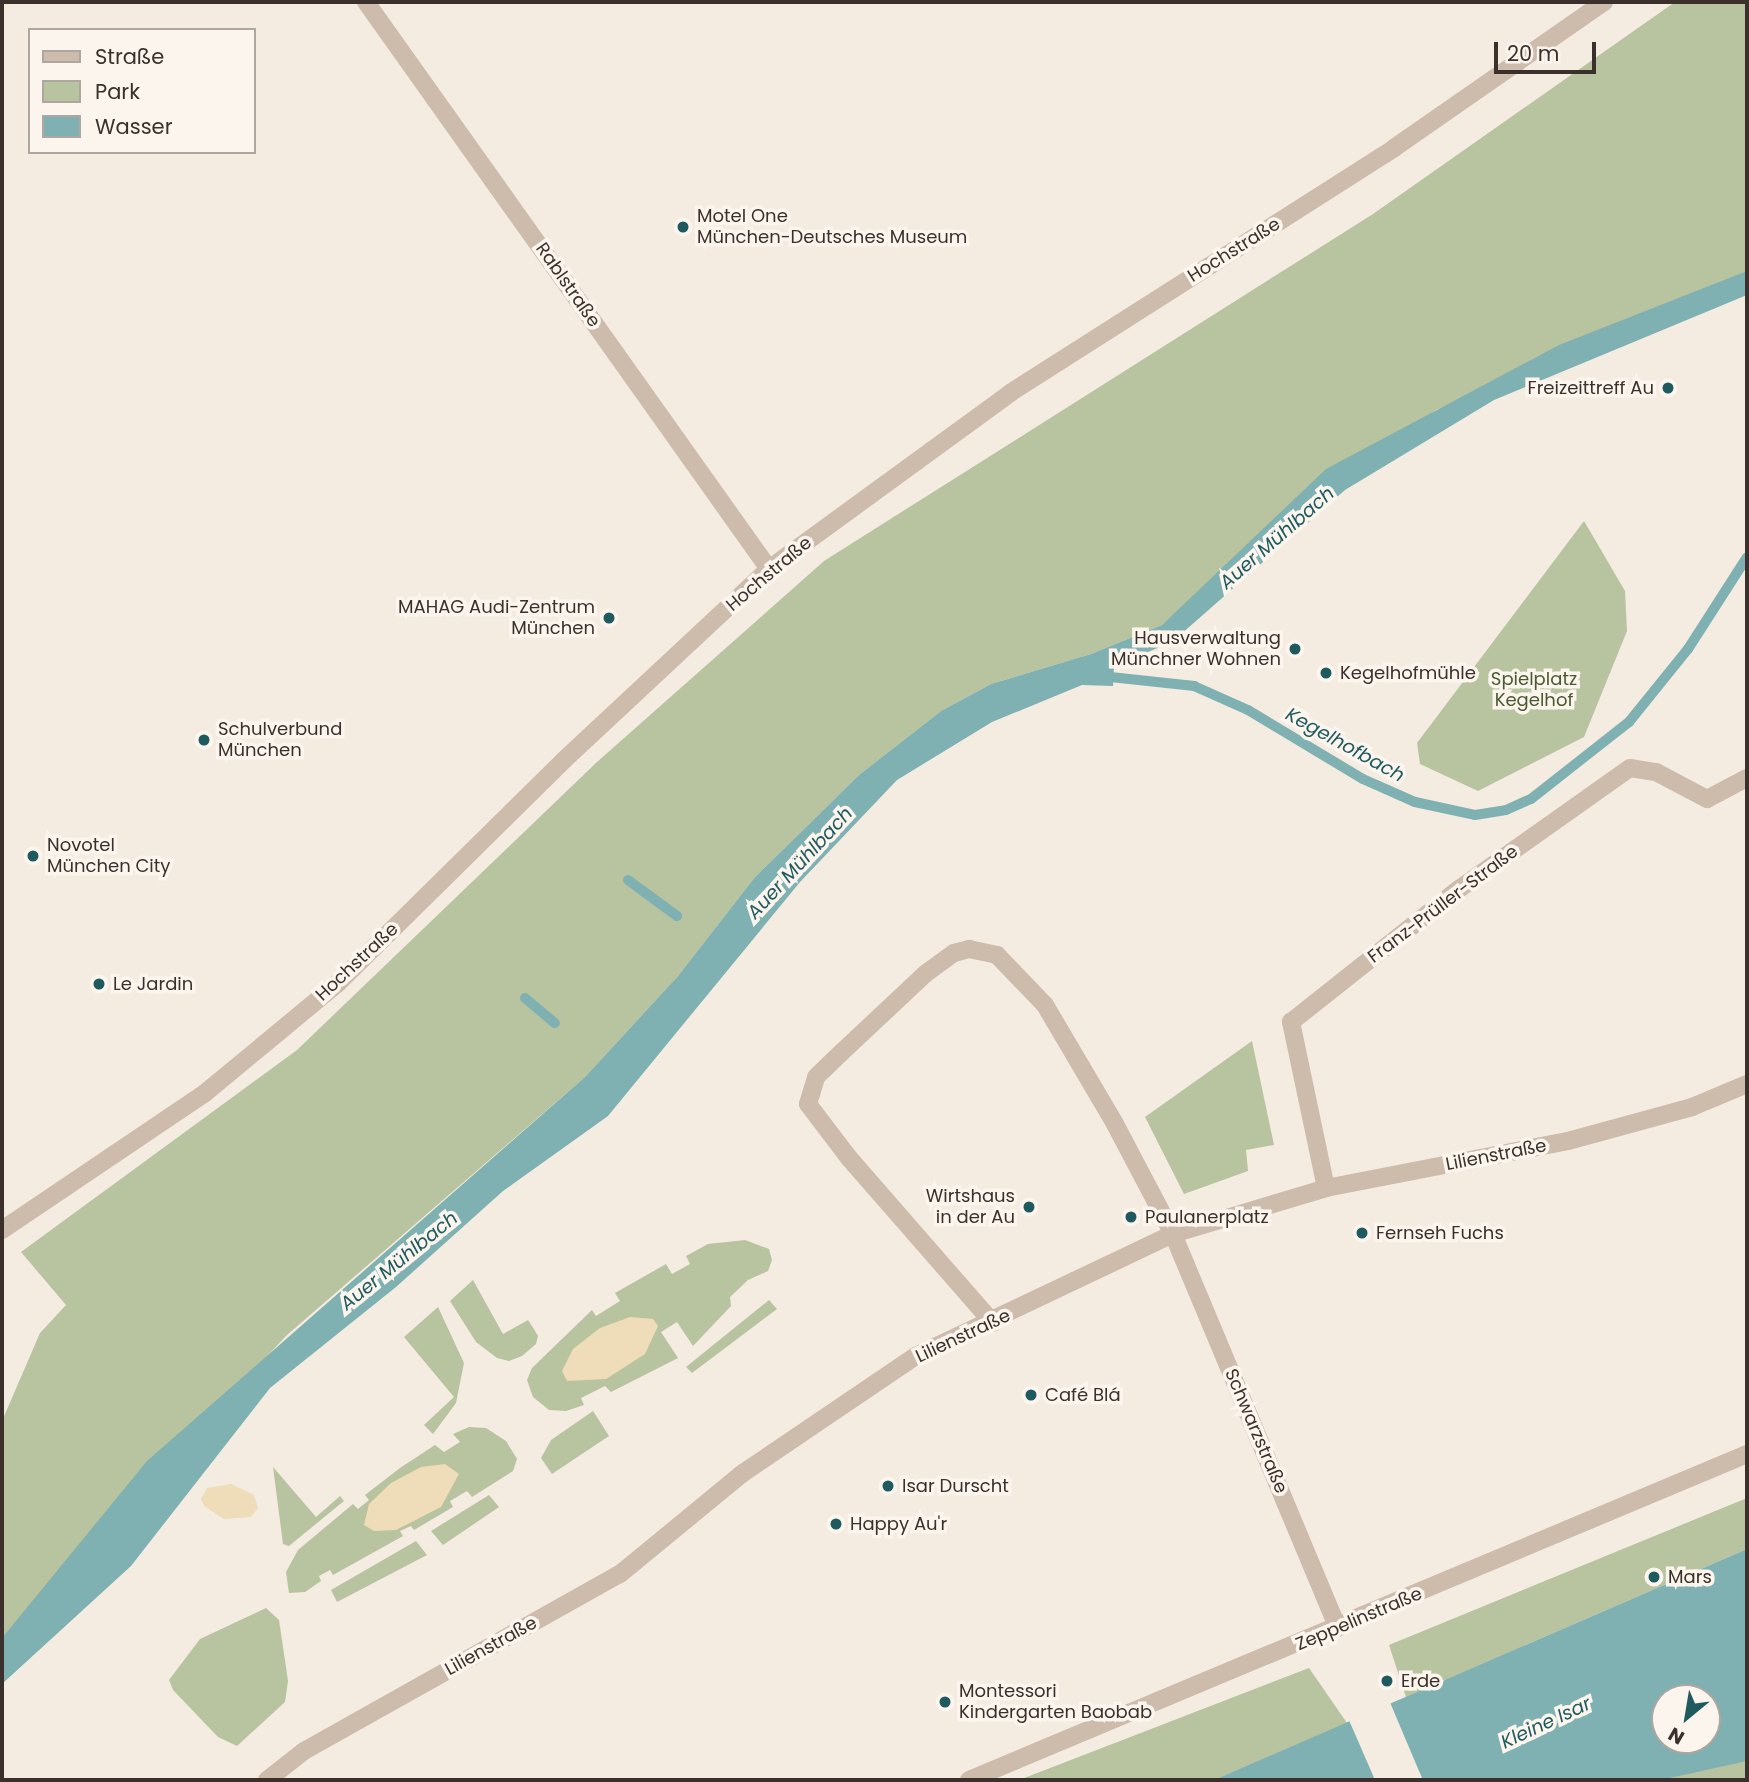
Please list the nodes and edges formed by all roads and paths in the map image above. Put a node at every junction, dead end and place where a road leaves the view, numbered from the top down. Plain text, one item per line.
1 (366, 2) edge
2 (1604, 2) edge
3 (769, 569) junction
4 (1747, 778) edge
5 (1747, 1084) edge
6 (1326, 1188) junction
7 (2, 1230) edge
8 (1173, 1234) junction
9 (993, 1323) junction
10 (1747, 1454) edge
11 (1338, 1628) junction
12 (267, 1780) edge
13 (969, 1780) edge

1 - 3 street, Rablstraße
2 - 3 street, Hochstraße
3 - 7 street, Hochstraße
4 - 6 street, Franz-Prüller-Straße
5 - 6 street, Lilienstraße
6 - 8 street, Lilienstraße
8 - 9 street, Lilienstraße
8 - 9 street
8 - 11 street, Schwarzstraße
9 - 12 street, Lilienstraße
10 - 11 street, Zeppelinstraße
11 - 13 street, Zeppelinstraße

